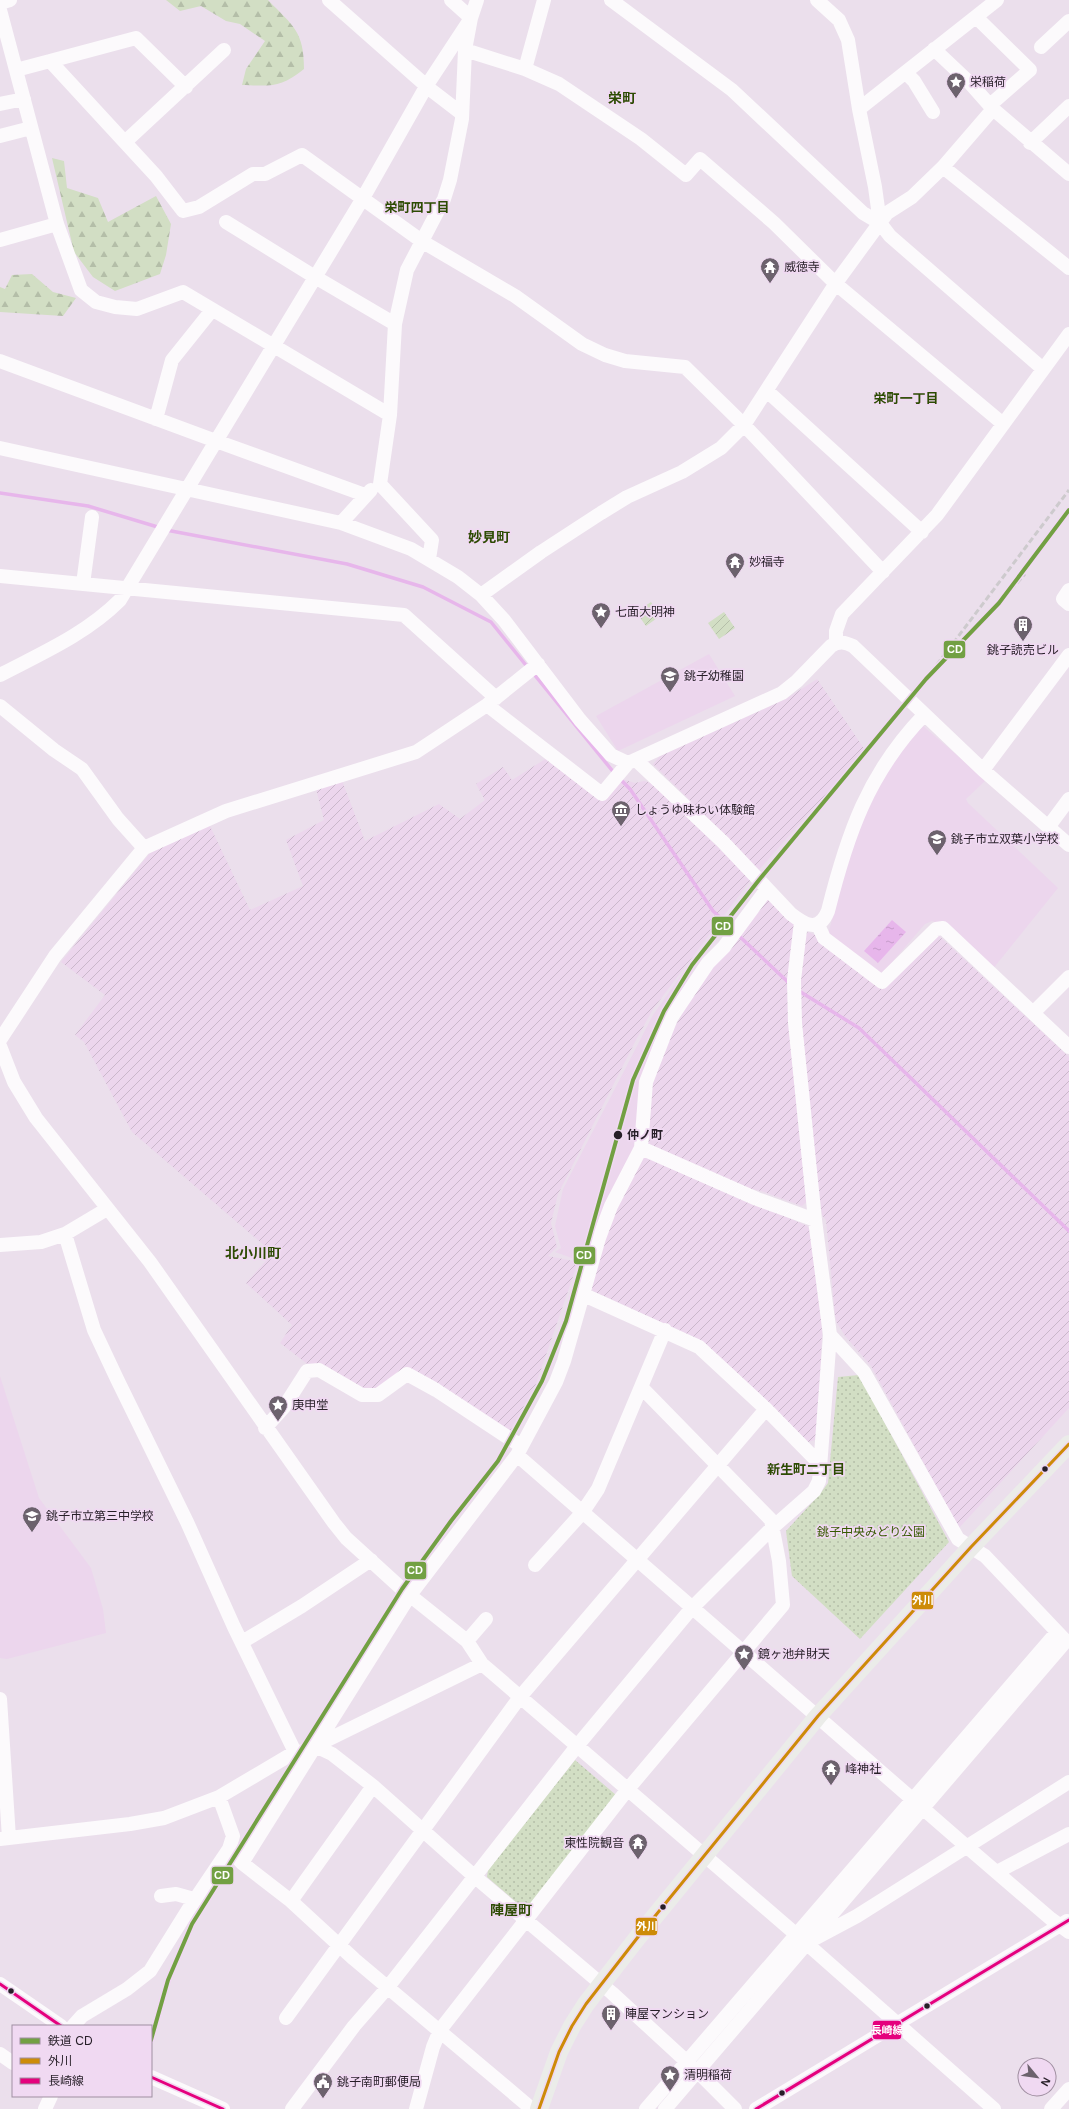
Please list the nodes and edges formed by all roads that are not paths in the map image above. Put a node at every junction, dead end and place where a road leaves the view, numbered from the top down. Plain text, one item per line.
1 (10, 0) edge
2 (329, 0) edge
3 (451, 0) edge
4 (477, 0) edge
5 (544, 0) edge
6 (611, 0) edge
7 (817, 0) edge
8 (997, 0) edge
9 (0, 3) edge
10 (0, 10) edge
11 (976, 17) junction
12 (471, 18) junction
13 (1069, 21) edge
14 (1041, 47) dead end
15 (934, 49) junction
16 (224, 50) dead end
17 (465, 50) junction
18 (50, 61) junction
19 (526, 69) junction
20 (16, 70) junction
21 (906, 73) junction
22 (427, 85) junction
23 (186, 88) junction
24 (24, 99) junction
25 (0, 104) edge
26 (1069, 106) edge
27 (991, 107) junction
28 (859, 109) junction
29 (933, 112) dead end
30 (461, 113) junction
31 (31, 128) junction
32 (0, 136) edge
33 (125, 142) junction
34 (1030, 143) junction
35 (943, 167) junction
36 (1069, 174) edge
37 (363, 198) junction
38 (226, 222) dead end
39 (880, 223) junction
40 (57, 224) junction
41 (0, 240) edge
42 (423, 242) junction
43 (1069, 268) edge
44 (315, 278) junction
45 (836, 284) junction
46 (212, 310) junction
47 (396, 324) junction
48 (1069, 334) edge
49 (274, 346) junction
50 (0, 360) edge
51 (1043, 369) junction
52 (768, 391) junction
53 (390, 415) junction
54 (156, 419) junction
55 (1002, 424) junction
56 (744, 425) junction
57 (216, 441) junction
58 (0, 448) edge
59 (380, 484) junction
60 (187, 491) junction
61 (365, 495) junction
62 (92, 517) dead end
63 (341, 524) junction
64 (922, 532) junction
65 (429, 559) junction
66 (884, 572) junction
67 (0, 576) edge
68 (83, 584) junction
69 (129, 588) junction
70 (1069, 590) edge
71 (481, 595) junction
72 (1069, 604) edge
73 (836, 643) junction
74 (1068, 661) edge
75 (538, 664) junction
76 (0, 675) edge
77 (491, 701) junction
78 (0, 706) edge
79 (924, 715) junction
80 (632, 762) junction
81 (983, 770) junction
82 (1069, 799) edge
83 (1049, 826) junction
84 (1069, 845) edge
85 (144, 848) junction
86 (768, 889) junction
87 (801, 922) junction
88 (818, 925) junction
89 (1069, 977) edge
90 (1033, 1013) junction
91 (0, 1040) edge
92 (0, 1046) edge
93 (1069, 1046) edge
94 (641, 1148) junction
95 (107, 1208) junction
96 (815, 1220) junction
97 (65, 1234) junction
98 (0, 1245) edge
99 (584, 1295) junction
100 (665, 1330) junction
101 (830, 1335) junction
102 (641, 1387) junction
103 (766, 1409) junction
104 (265, 1428) junction
105 (1069, 1444) edge
106 (519, 1451) junction
107 (819, 1463) junction
108 (718, 1464) junction
109 (582, 1513) junction
110 (772, 1528) junction
111 (971, 1547) junction
112 (371, 1560) junction
113 (636, 1560) junction
114 (535, 1566) dead end
115 (410, 1595) junction
116 (692, 1609) junction
117 (486, 1619) dead end
118 (1065, 1637) edge
119 (467, 1641) junction
120 (242, 1642) junction
121 (744, 1654) junction
122 (482, 1664) junction
123 (520, 1697) junction
124 (0, 1699) edge
125 (818, 1716) junction
126 (315, 1746) junction
127 (577, 1746) junction
128 (295, 1752) junction
129 (1069, 1782) edge
130 (373, 1786) junction
131 (628, 1789) junction
132 (219, 1797) junction
133 (917, 1803) junction
134 (423, 1829) junction
135 (1069, 1834) edge
136 (5, 1839) edge
137 (966, 1846) junction
138 (229, 1849) junction
139 (703, 1855) junction
140 (242, 1863) junction
141 (997, 1872) junction
142 (474, 1876) junction
143 (161, 1896) dead end
144 (194, 1899) junction
145 (290, 1901) junction
146 (526, 1920) junction
147 (1066, 1925) edge
148 (801, 1939) junction
149 (338, 1946) junction
150 (0, 1984) edge
151 (601, 1984) junction
152 (388, 1987) junction
153 (286, 2018) dead end
154 (46, 2022) edge
155 (896, 2024) junction
156 (57, 2025) edge
157 (74, 2025) edge
158 (440, 2030) junction
159 (687, 2061) junction
160 (698, 2072) junction
161 (152, 2077) edge
162 (1069, 2088) edge
163 (51, 2097) edge
164 (45, 2109) edge
165 (223, 2109) edge
166 (292, 2109) edge
167 (416, 2109) edge
168 (532, 2109) edge
169 (539, 2109) edge
170 (646, 2109) edge
171 (665, 2109) edge
172 (735, 2109) edge
173 (756, 2109) edge
174 (994, 2109) edge
175 (1051, 2109) edge

1 - 9 street
2 - 22 street
3 - 12 street
4 - 12 street
5 - 19 street
6 - 39 street
7 - 28 street
8 - 11 street
10 - 20 street
11 - 15 street
11 - 27 street
12 - 17 street
12 - 22 street
13 - 14 street
15 - 21 street
15 - 27 street
16 - 23 street
17 - 19 street
17 - 30 street
18 - 20 street
18 - 23 street
18 - 33 street
19 - 45 street
20 - 24 street
21 - 28 street
21 - 29 street
22 - 30 street
22 - 37 street
23 - 33 street
24 - 25 street
24 - 31 street
26 - 34 street
27 - 34 street
27 - 35 street
28 - 39 street
30 - 42 street
31 - 32 street
31 - 40 street
33 - 37 street
34 - 36 street
35 - 39 street
35 - 43 street
37 - 42 street
37 - 44 street
38 - 44 street
39 - 45 street
39 - 51 street
40 - 41 street
40 - 46 street
42 - 47 street
42 - 56 street
44 - 47 street
44 - 49 street
45 - 52 street
45 - 55 street
46 - 49 street
46 - 54 street
47 - 53 street
48 - 51 street
49 - 53 street
49 - 57 street
50 - 54 street
51 - 55 street
52 - 56 street
52 - 64 street
53 - 59 street
54 - 57 street
55 - 64 street
56 - 66 street
56 - 71 street
57 - 60 street
57 - 61 street
58 - 60 street
59 - 61 street
59 - 65 street
60 - 63 street
60 - 69 street
61 - 63 street
62 - 68 street
63 - 65 street
64 - 66 street
65 - 71 street
66 - 73 street
67 - 68 street
68 - 69 street
69 - 76 street
69 - 77 street
70 - 72 street
71 - 75 street
73 - 79 street
73 - 80 street
74 - 81 street
75 - 77 street
75 - 80 street
77 - 80 street
77 - 85 street
78 - 85 street
79 - 81 street
79 - 88 street
80 - 86 street
81 - 83 street
82 - 83 street
83 - 84 street
85 - 91 street
86 - 87 street
86 - 94 street
87 - 88 street
87 - 96 street
88 - 90 street
89 - 90 street
90 - 93 street
92 - 95 street
94 - 96 street
94 - 99 street
95 - 97 street
95 - 104 street
96 - 101 street
97 - 98 street
97 - 120 street
99 - 100 street
99 - 106 street
100 - 102 street
100 - 103 street
101 - 107 street
101 - 111 street
102 - 108 street
102 - 109 street
103 - 107 street
103 - 108 street
104 - 106 street
104 - 112 street
105 - 111 main road
106 - 109 street
106 - 115 street
107 - 110 street
108 - 110 street
108 - 113 street
109 - 113 street
109 - 114 street
110 - 116 street
110 - 121 street
111 - 118 street
111 - 125 main road
112 - 115 street
112 - 120 street
113 - 116 street
113 - 123 street
115 - 119 street
115 - 126 street
116 - 121 street
116 - 127 street
117 - 119 street
118 - 133 street
119 - 122 street
120 - 128 street
121 - 125 street
121 - 131 street
122 - 123 street
122 - 126 street
123 - 127 street
123 - 134 street
124 - 136 street
125 - 133 street
125 - 139 main road
126 - 128 street
126 - 130 street
126 - 140 street
127 - 131 street
127 - 142 street
128 - 132 street
129 - 137 street
130 - 134 street
130 - 145 street
131 - 139 street
131 - 146 street
132 - 136 street
132 - 138 street
133 - 137 street
133 - 148 street
134 - 142 street
134 - 149 street
135 - 141 street
137 - 141 street
137 - 148 street
138 - 140 street
138 - 144 street
139 - 148 street
139 - 151 main road
140 - 145 street
141 - 147 street
142 - 146 street
142 - 152 street
143 - 144 street
144 - 157 street
145 - 149 street
146 - 151 street
146 - 158 street
147 - 155 street
148 - 155 street
148 - 159 street
148 - 160 street
149 - 152 street
149 - 153 street
150 - 154 street
151 - 159 street
151 - 169 main road
152 - 158 street
152 - 166 street
154 - 156 street
155 - 173 street
155 - 174 street
158 - 167 street
158 - 168 street
159 - 160 street
159 - 170 street
160 - 171 street
160 - 172 street
161 - 165 street
162 - 175 street
163 - 164 street

